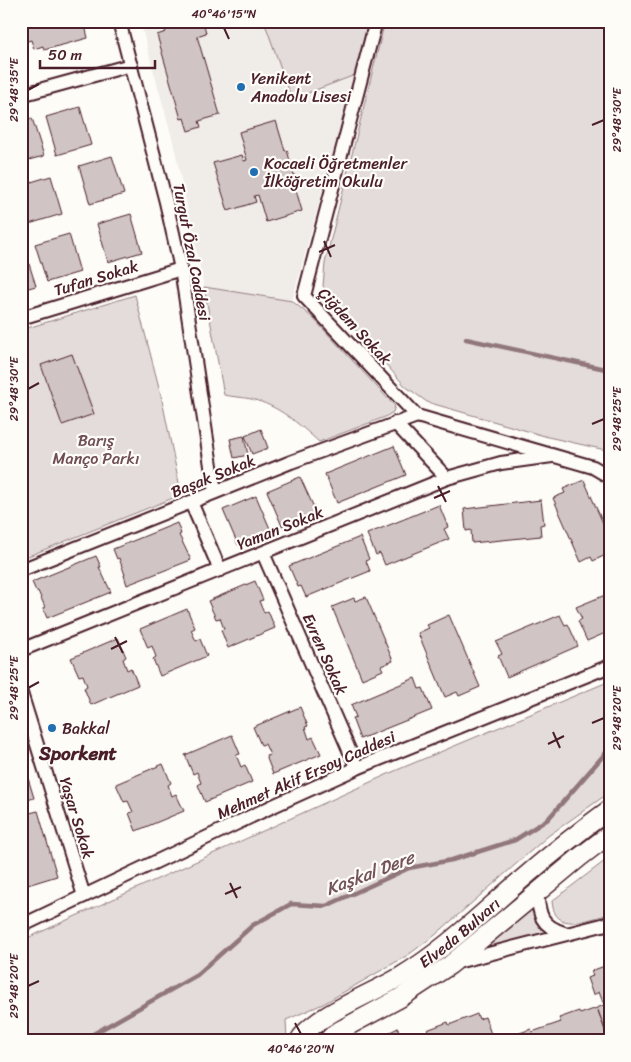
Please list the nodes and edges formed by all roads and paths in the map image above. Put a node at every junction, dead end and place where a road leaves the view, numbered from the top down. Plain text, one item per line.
1 (120, 21) edge
2 (376, 21) edge
3 (131, 64) junction
4 (21, 95) edge
5 (181, 270) junction
6 (21, 318) edge
7 (418, 416) junction
8 (394, 424) junction
9 (557, 456) junction
10 (610, 477) edge
11 (447, 478) junction
12 (215, 492) junction
13 (191, 502) junction
14 (263, 553) junction
15 (21, 570) edge
16 (220, 570) junction
17 (21, 650) edge
18 (610, 666) edge
19 (22, 701) edge
20 (357, 768) junction
21 (610, 809) edge
22 (610, 834) edge
23 (537, 892) junction
24 (84, 896) junction
25 (610, 923) edge
26 (21, 926) edge
27 (564, 934) junction
28 (452, 963) junction
29 (299, 1041) edge
30 (327, 1041) edge

1 - 3 street, Turgut Özal Caddesi
2 - 7 street, Çiğdem Sokak
3 - 4 street
3 - 5 street, Turgut Özal Caddesi
5 - 6 street, Tufan Sokak
5 - 12 street, Turgut Özal Caddesi
7 - 8 street, Başak Sokak
7 - 9 street
8 - 11 street
8 - 12 street, Başak Sokak
9 - 10 street
9 - 11 street, Yaman Sokak
11 - 14 street, Yaman Sokak
12 - 13 street, Başak Sokak
13 - 15 street, Başak Sokak
13 - 16 street
14 - 16 street, Yaman Sokak
14 - 20 street, Evren Sokak
16 - 17 street, Yaman Sokak
18 - 20 street, Mehmet Akif Ersoy Caddesi
19 - 24 street, Yaşar Sokak
20 - 24 street, Mehmet Akif Ersoy Caddesi
21 - 29 main road, Elveda Bulvarı
22 - 23 main road, Elveda Bulvarı
23 - 27 street
23 - 28 main road, Elveda Bulvarı
24 - 26 street, Mehmet Akif Ersoy Caddesi
25 - 27 street
27 - 28 street
28 - 30 main road, Elveda Bulvarı

